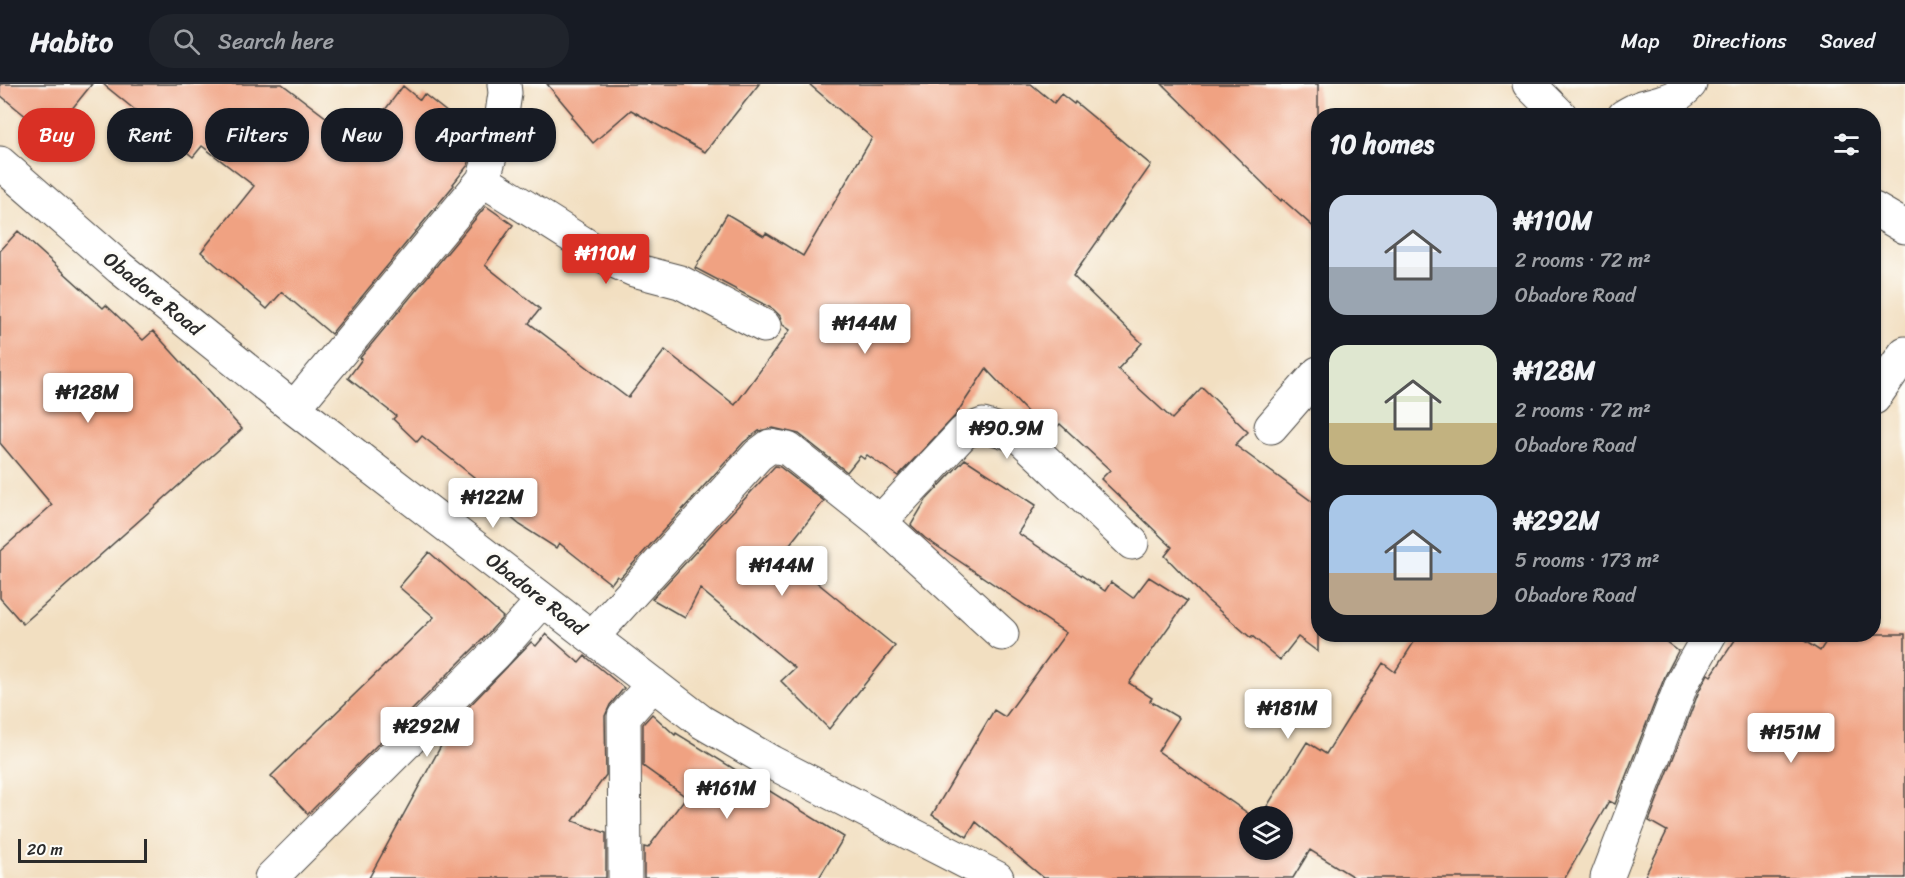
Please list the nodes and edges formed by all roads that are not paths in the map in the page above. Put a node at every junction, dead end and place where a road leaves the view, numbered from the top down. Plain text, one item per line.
1 (504, 84) edge
2 (1529, 84) edge
3 (1690, 84) edge
4 (1550, 108) edge
5 (1638, 108) edge
6 (0, 163) edge
7 (483, 180) junction
8 (1881, 213) edge
9 (1905, 227) edge
10 (764, 326) dead end
11 (1905, 353) edge
12 (1311, 381) edge
13 (1881, 381) edge
14 (294, 408) junction
15 (1271, 427) dead end
16 (880, 522) junction
17 (1132, 543) dead end
18 (543, 600) junction
19 (1002, 634) dead end
20 (592, 638) junction
21 (1705, 642) edge
22 (653, 684) junction
23 (271, 878) edge
24 (625, 878) edge
25 (997, 878) edge
26 (1607, 878) edge

1 - 7 street
2 - 4 street
3 - 5 street
6 - 14 street, Obadore Road
7 - 10 street
7 - 14 street
8 - 9 street
11 - 13 street
12 - 15 street
14 - 18 street, Obadore Road
16 - 17 street
16 - 19 street
16 - 20 street
18 - 20 street, Obadore Road
18 - 23 street
20 - 22 street, Obadore Road
21 - 26 street
22 - 24 street
22 - 25 street, Obadore Road

